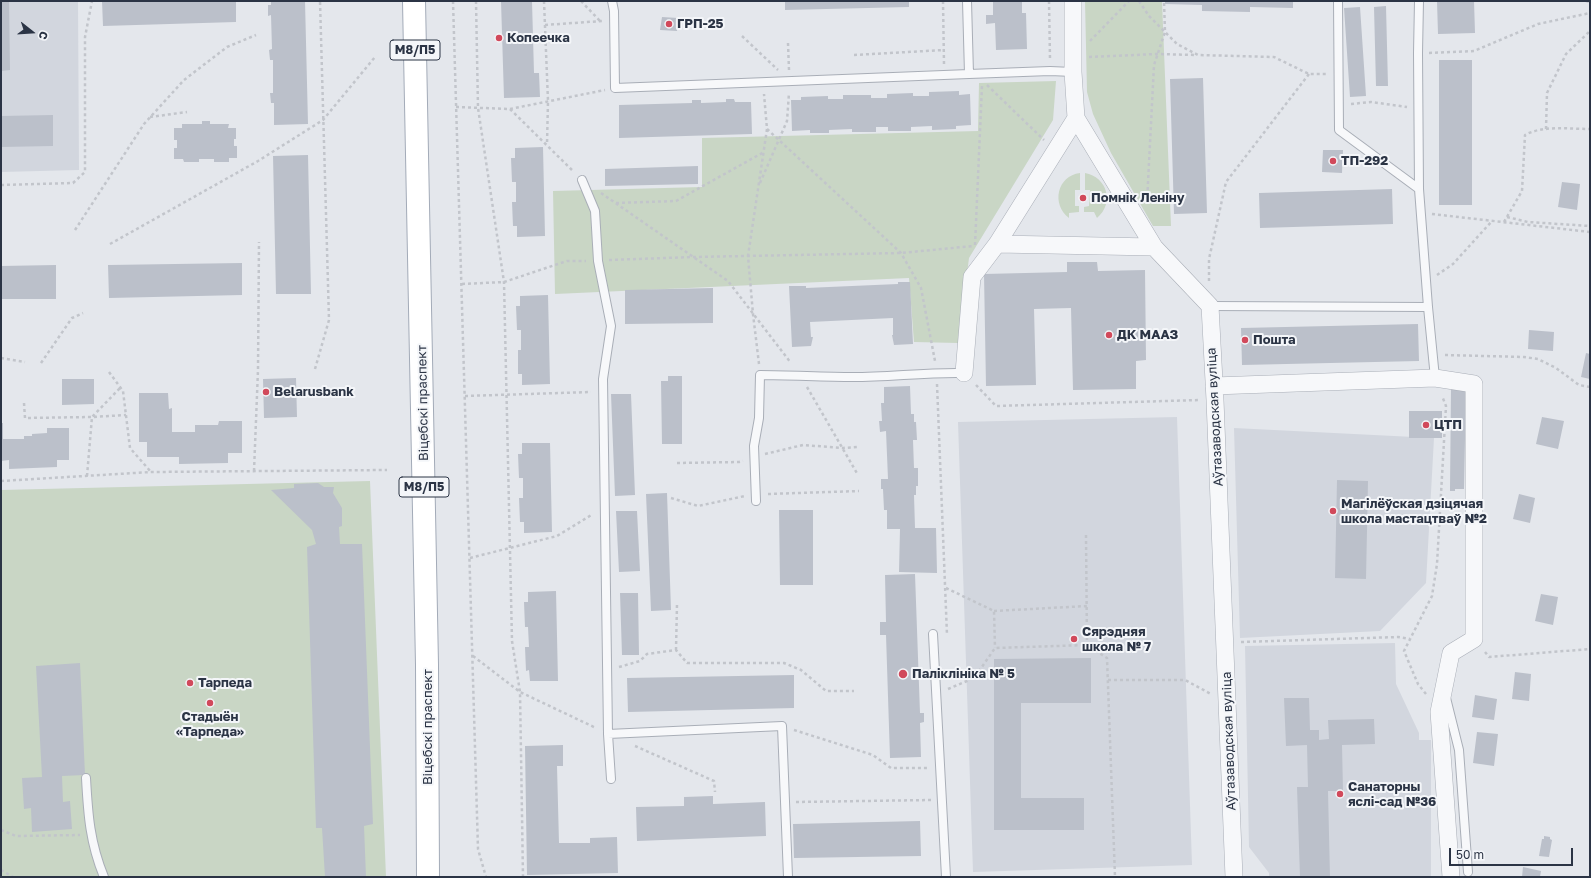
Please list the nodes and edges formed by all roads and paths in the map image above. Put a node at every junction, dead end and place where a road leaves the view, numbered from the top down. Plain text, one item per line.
1 (92, 1) edge
2 (320, 1) edge
3 (414, 1) edge
4 (452, 1) edge
5 (476, 1) edge
6 (544, 1) edge
7 (581, 1) edge
8 (612, 1) edge
9 (943, 1) edge
10 (967, 1) edge
11 (1049, 1) edge
12 (1073, 1) edge
13 (1129, 1) edge
14 (1139, 1) edge
15 (1164, 1) edge
16 (1338, 1) edge
17 (1419, 1) edge
18 (1586, 1) edge
19 (1590, 2) edge
20 (1590, 13) edge
21 (614, 20) junction
22 (600, 21) junction
23 (545, 25) junction
24 (1590, 31) edge
25 (1165, 32) junction
26 (256, 35) dead end
27 (742, 36) dead end
28 (788, 43) dead end
29 (944, 50) junction
30 (1418, 53) junction
31 (1157, 54) junction
32 (854, 55) dead end
33 (1198, 55) junction
34 (375, 57) dead end
35 (1073, 65) junction
36 (1050, 71) junction
37 (969, 74) junction
38 (1309, 74) junction
39 (944, 75) junction
40 (1338, 75) junction
41 (790, 81) junction
42 (763, 82) junction
43 (615, 88) junction
44 (548, 101) junction
45 (1339, 105) junction
46 (456, 107) junction
47 (478, 108) junction
48 (510, 109) junction
49 (1418, 109) junction
50 (187, 112) dead end
51 (150, 117) junction
52 (1076, 118) junction
53 (323, 120) junction
54 (767, 129) junction
55 (1546, 129) junction
56 (1590, 129) edge
57 (778, 140) junction
58 (546, 144) junction
59 (1056, 151) junction
60 (764, 152) junction
61 (582, 180) junction
62 (1, 185) edge
63 (758, 187) junction
64 (1419, 189) junction
65 (615, 203) junction
66 (1421, 213) junction
67 (1507, 216) junction
68 (1492, 221) junction
69 (1504, 222) junction
70 (1590, 226) edge
71 (75, 230) dead end
72 (1144, 231) junction
73 (1590, 232) edge
74 (259, 242) dead end
75 (110, 244) dead end
76 (997, 244) junction
77 (975, 246) junction
78 (1154, 247) junction
79 (900, 253) junction
80 (748, 256) junction
81 (693, 257) junction
82 (598, 261) junction
83 (504, 282) junction
84 (1426, 283) junction
85 (462, 284) junction
86 (1210, 306) junction
87 (1428, 307) junction
88 (82, 313) dead end
89 (753, 314) junction
90 (1432, 355) junction
91 (1, 358) edge
92 (25, 362) dead end
93 (41, 364) dead end
94 (315, 369) dead end
95 (109, 372) dead end
96 (937, 373) junction
97 (964, 373) junction
98 (800, 374) junction
99 (760, 375) junction
100 (1435, 378) junction
101 (1590, 387) edge
102 (120, 388) junction
103 (604, 392) junction
104 (1214, 393) junction
105 (507, 395) junction
106 (466, 396) junction
107 (24, 403) dead end
108 (126, 415) junction
109 (92, 417) junction
110 (387, 470) dead end
111 (254, 471) junction
112 (151, 472) junction
113 (858, 475) dead end
114 (87, 476) junction
115 (1, 481) edge
116 (756, 501) dead end
117 (606, 506) junction
118 (1086, 535) dead end
119 (510, 548) junction
120 (470, 558) junction
121 (946, 588) junction
122 (677, 604) dead end
123 (1087, 606) junction
124 (994, 611) junction
125 (933, 634) dead end
126 (1410, 639) junction
127 (1474, 639) junction
128 (947, 643) dead end
129 (1225, 643) junction
130 (1087, 645) junction
131 (995, 648) junction
132 (1590, 649) edge
133 (676, 650) junction
134 (473, 656) junction
135 (607, 670) junction
136 (1108, 680) junction
137 (947, 682) dead end
138 (1443, 687) junction
139 (948, 689) junction
140 (936, 690) junction
141 (854, 691) dead end
142 (520, 692) junction
143 (1227, 702) junction
144 (1439, 712) junction
145 (782, 726) junction
146 (608, 734) junction
147 (940, 768) junction
148 (86, 778) dead end
149 (611, 779) dead end
150 (715, 792) dead end
151 (942, 800) junction
152 (786, 802) junction
153 (1, 830) edge
154 (91, 835) junction
155 (1, 870) edge
156 (1468, 872) dead end
157 (13, 877) edge
158 (104, 877) edge
159 (428, 877) edge
160 (486, 877) edge
161 (523, 877) edge
162 (788, 877) edge
163 (946, 877) edge
164 (1115, 877) edge
165 (1234, 877) edge
166 (1451, 877) edge

1 - 62 path
2 - 53 path
3 - 159 main road, Віцебскі праспект / М8/П5
4 - 46 path
5 - 47 path
6 - 23 path
7 - 22 path
8 - 21 lane
9 - 29 path
10 - 37 lane
11 - 36 path
12 - 35 street
13 - 35 path
14 - 25 path
15 - 25 path
16 - 40 lane
17 - 30 lane
18 - 19 path
20 - 30 path
21 - 22 path
21 - 43 lane
22 - 23 path
23 - 44 path
24 - 55 path
25 - 31 path
25 - 33 path
26 - 51 path
27 - 41 path
28 - 41 path
29 - 32 path
29 - 39 path
30 - 49 lane
31 - 33 path
31 - 35 path
31 - 72 path
33 - 38 path
34 - 53 path
35 - 36 lane
35 - 52 street
36 - 37 lane
37 - 39 lane
38 - 40 path
38 - 86 path
39 - 41 lane
40 - 45 lane
41 - 42 lane
41 - 57 path
42 - 43 lane
42 - 54 path
43 - 44 path
44 - 48 path
44 - 58 path
45 - 49 path
45 - 64 lane
46 - 47 path
46 - 85 path
47 - 48 path
47 - 83 path
48 - 58 path
49 - 64 lane
50 - 51 path
51 - 71 path
52 - 59 street
52 - 72 street
53 - 75 path
53 - 94 path
54 - 57 path
54 - 60 path
55 - 56 path
55 - 67 path
57 - 63 path
57 - 79 path
58 - 61 path
59 - 76 street
59 - 77 path
60 - 63 path
60 - 65 path
61 - 65 path
61 - 82 lane
63 - 80 path
64 - 66 lane
65 - 81 path
66 - 68 path
66 - 84 lane
67 - 69 path
67 - 70 path
68 - 69 path
68 - 84 path
69 - 73 path
72 - 78 street
74 - 111 path
76 - 77 path
76 - 78 street
76 - 97 street
77 - 79 path
78 - 86 street
79 - 80 path
79 - 96 path
80 - 81 path
80 - 89 path
81 - 82 path
81 - 89 path
82 - 83 path
82 - 103 lane
83 - 85 path
83 - 105 path
84 - 87 lane
85 - 106 path
86 - 87 lane
86 - 104 street, Аўтазаводская вуліца
87 - 90 lane
88 - 93 path
89 - 98 path
89 - 99 path
90 - 100 lane
90 - 101 path
91 - 92 path
95 - 102 path
96 - 97 lane
96 - 98 lane
96 - 121 path
97 - 104 path
98 - 99 lane
98 - 113 path
99 - 116 lane
100 - 104 street
100 - 126 path
100 - 127 street
102 - 108 path
102 - 109 path
103 - 105 path
103 - 117 lane
104 - 129 street, Аўтазаводская вуліца
105 - 106 path
105 - 119 path
106 - 120 path
107 - 109 path
108 - 109 path
108 - 112 path
109 - 114 path
110 - 111 path
111 - 112 path
112 - 114 path
114 - 115 path
117 - 119 path
117 - 135 lane
118 - 123 path
119 - 120 path
119 - 142 path
120 - 134 path
121 - 124 path
121 - 128 path
122 - 133 path
123 - 124 path
123 - 130 path
124 - 131 path
125 - 140 lane
126 - 129 path
126 - 144 path
127 - 132 path
127 - 138 street
129 - 143 street, Аўтазаводская вуліца
130 - 131 path
130 - 136 path
131 - 139 path
133 - 135 path
133 - 141 path
134 - 142 path
134 - 160 path
135 - 146 lane
136 - 143 path
136 - 164 path
137 - 139 path
138 - 144 street
138 - 156 lane
139 - 140 path
140 - 147 lane
142 - 146 path
142 - 161 path
143 - 165 street, Аўтазаводская вуліца
144 - 166 street
145 - 146 lane
145 - 147 path
145 - 152 lane
146 - 149 lane
146 - 150 path
147 - 151 lane
148 - 154 lane
151 - 152 path
151 - 163 lane
152 - 162 lane
153 - 154 path
154 - 158 lane
155 - 157 path

